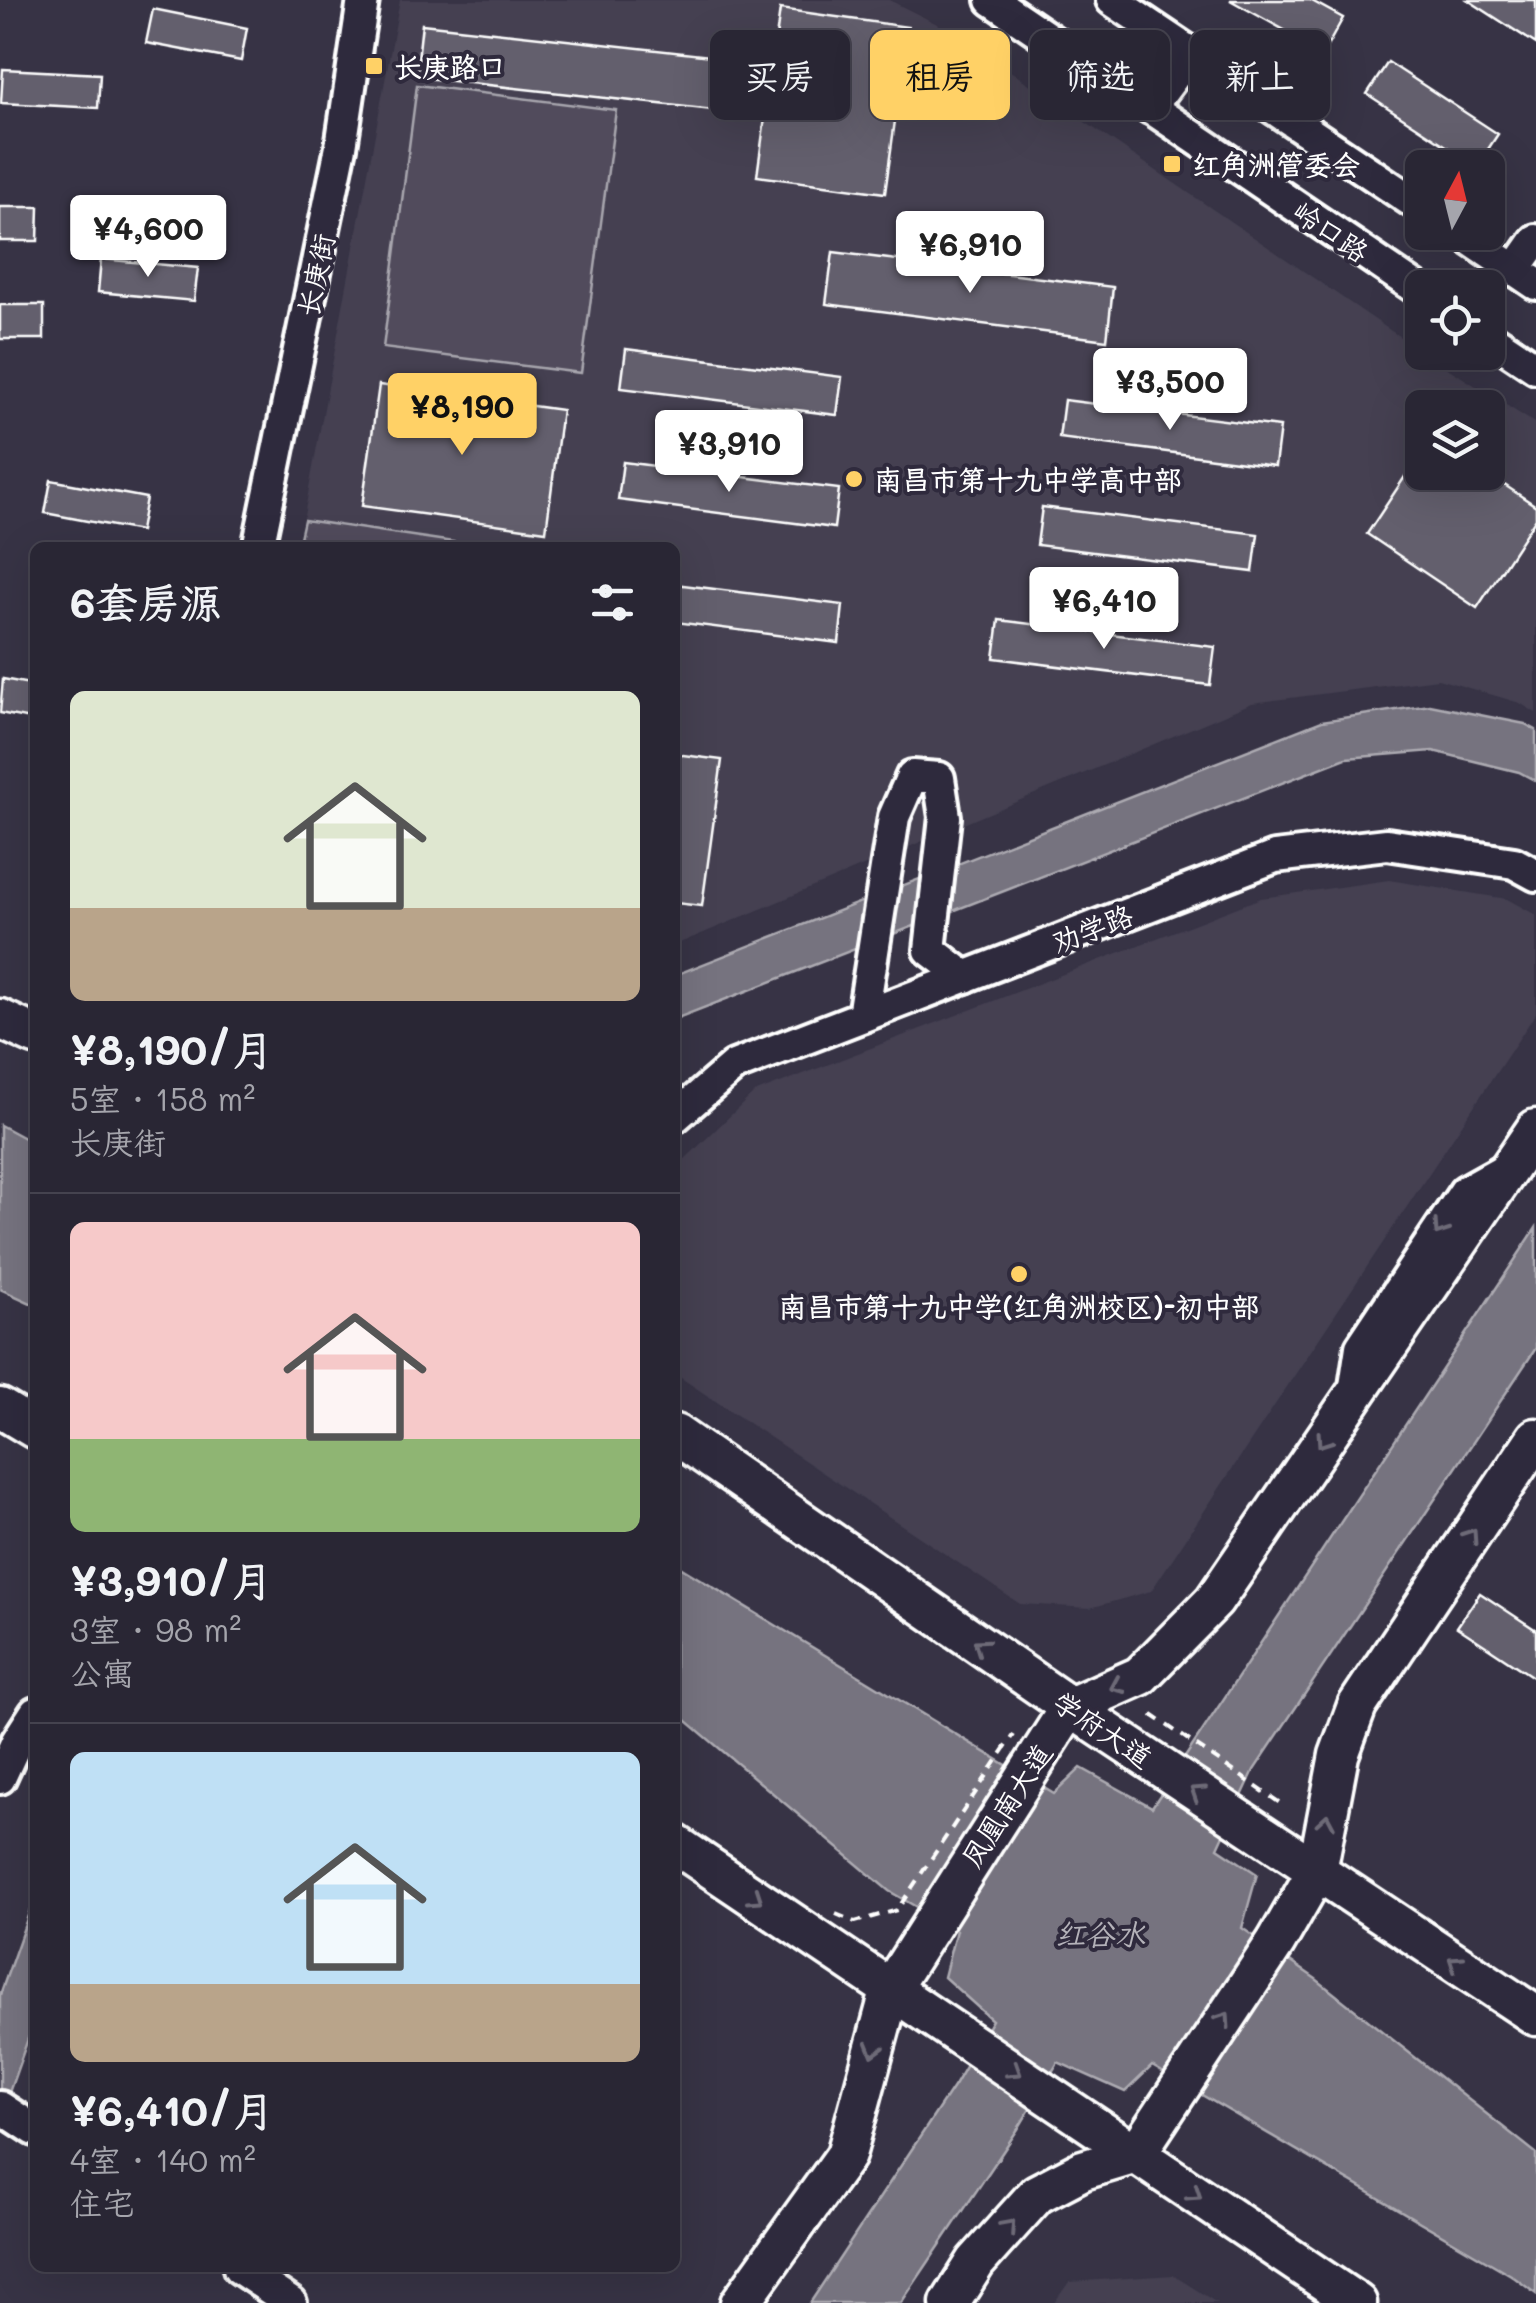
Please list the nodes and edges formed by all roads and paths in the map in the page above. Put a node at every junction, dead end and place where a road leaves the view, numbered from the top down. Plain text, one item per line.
1 (363, 0) edge
2 (992, 0) edge
3 (1112, 0) edge
4 (1036, 30) edge
5 (1190, 52) edge
6 (1190, 54) edge
7 (1170, 81) edge
8 (1168, 120) edge
9 (1291, 120) edge
10 (1405, 197) edge
11 (1536, 240) edge
12 (1486, 250) edge
13 (1526, 277) edge
14 (1405, 280) edge
15 (1505, 347) edge
16 (1536, 368) edge
17 (259, 542) edge
18 (1536, 874) edge
19 (965, 977) junction
20 (864, 1008) junction
21 (0, 1019) edge
22 (30, 1033) edge
23 (680, 1114) edge
24 (1536, 1129) edge
25 (0, 1408) edge
26 (30, 1426) edge
27 (680, 1437) edge
28 (1536, 1438) edge
29 (1070, 1707) junction
30 (1152, 1715) dead end
31 (30, 1720) edge
32 (1024, 1749) junction
33 (0, 1778) edge
34 (1280, 1803) dead end
35 (680, 1847) edge
36 (1318, 1870) junction
37 (836, 1914) dead end
38 (914, 1915) junction
39 (891, 1988) junction
40 (1536, 2016) edge
41 (1136, 2154) junction
42 (244, 2272) edge
43 (291, 2303) edge
44 (740, 2303) edge
45 (950, 2303) edge
46 (1357, 2303) edge

1 - 17 street, 长庚街
2 - 4 street, 岭口路
3 - 5 street
6 - 7 street
8 - 14 street, 岭口路
9 - 10 street
11 - 13 street
12 - 13 street
15 - 16 street
18 - 19 street, 劝学路
19 - 20 street, 劝学路
19 - 20 street
20 - 23 street, 劝学路
21 - 22 main road
24 -> 29 main road
25 - 26 main road
29 -> 27 main road, 学府大道
36 -> 28 main road
29 - 32 main road, 凤凰南大道
36 -> 29 main road, 学府大道
30 - 34 path
31 - 33 street
32 - 38 main road, 凤凰南大道
32 - 38 path
35 -> 39 main road
40 -> 36 main road, 学府大道
41 -> 36 main road
37 - 38 path
38 - 39 main road, 凤凰南大道
39 -> 41 main road
39 -> 44 main road, 凤凰南大道
45 -> 41 main road
41 -> 46 main road
42 - 43 street

